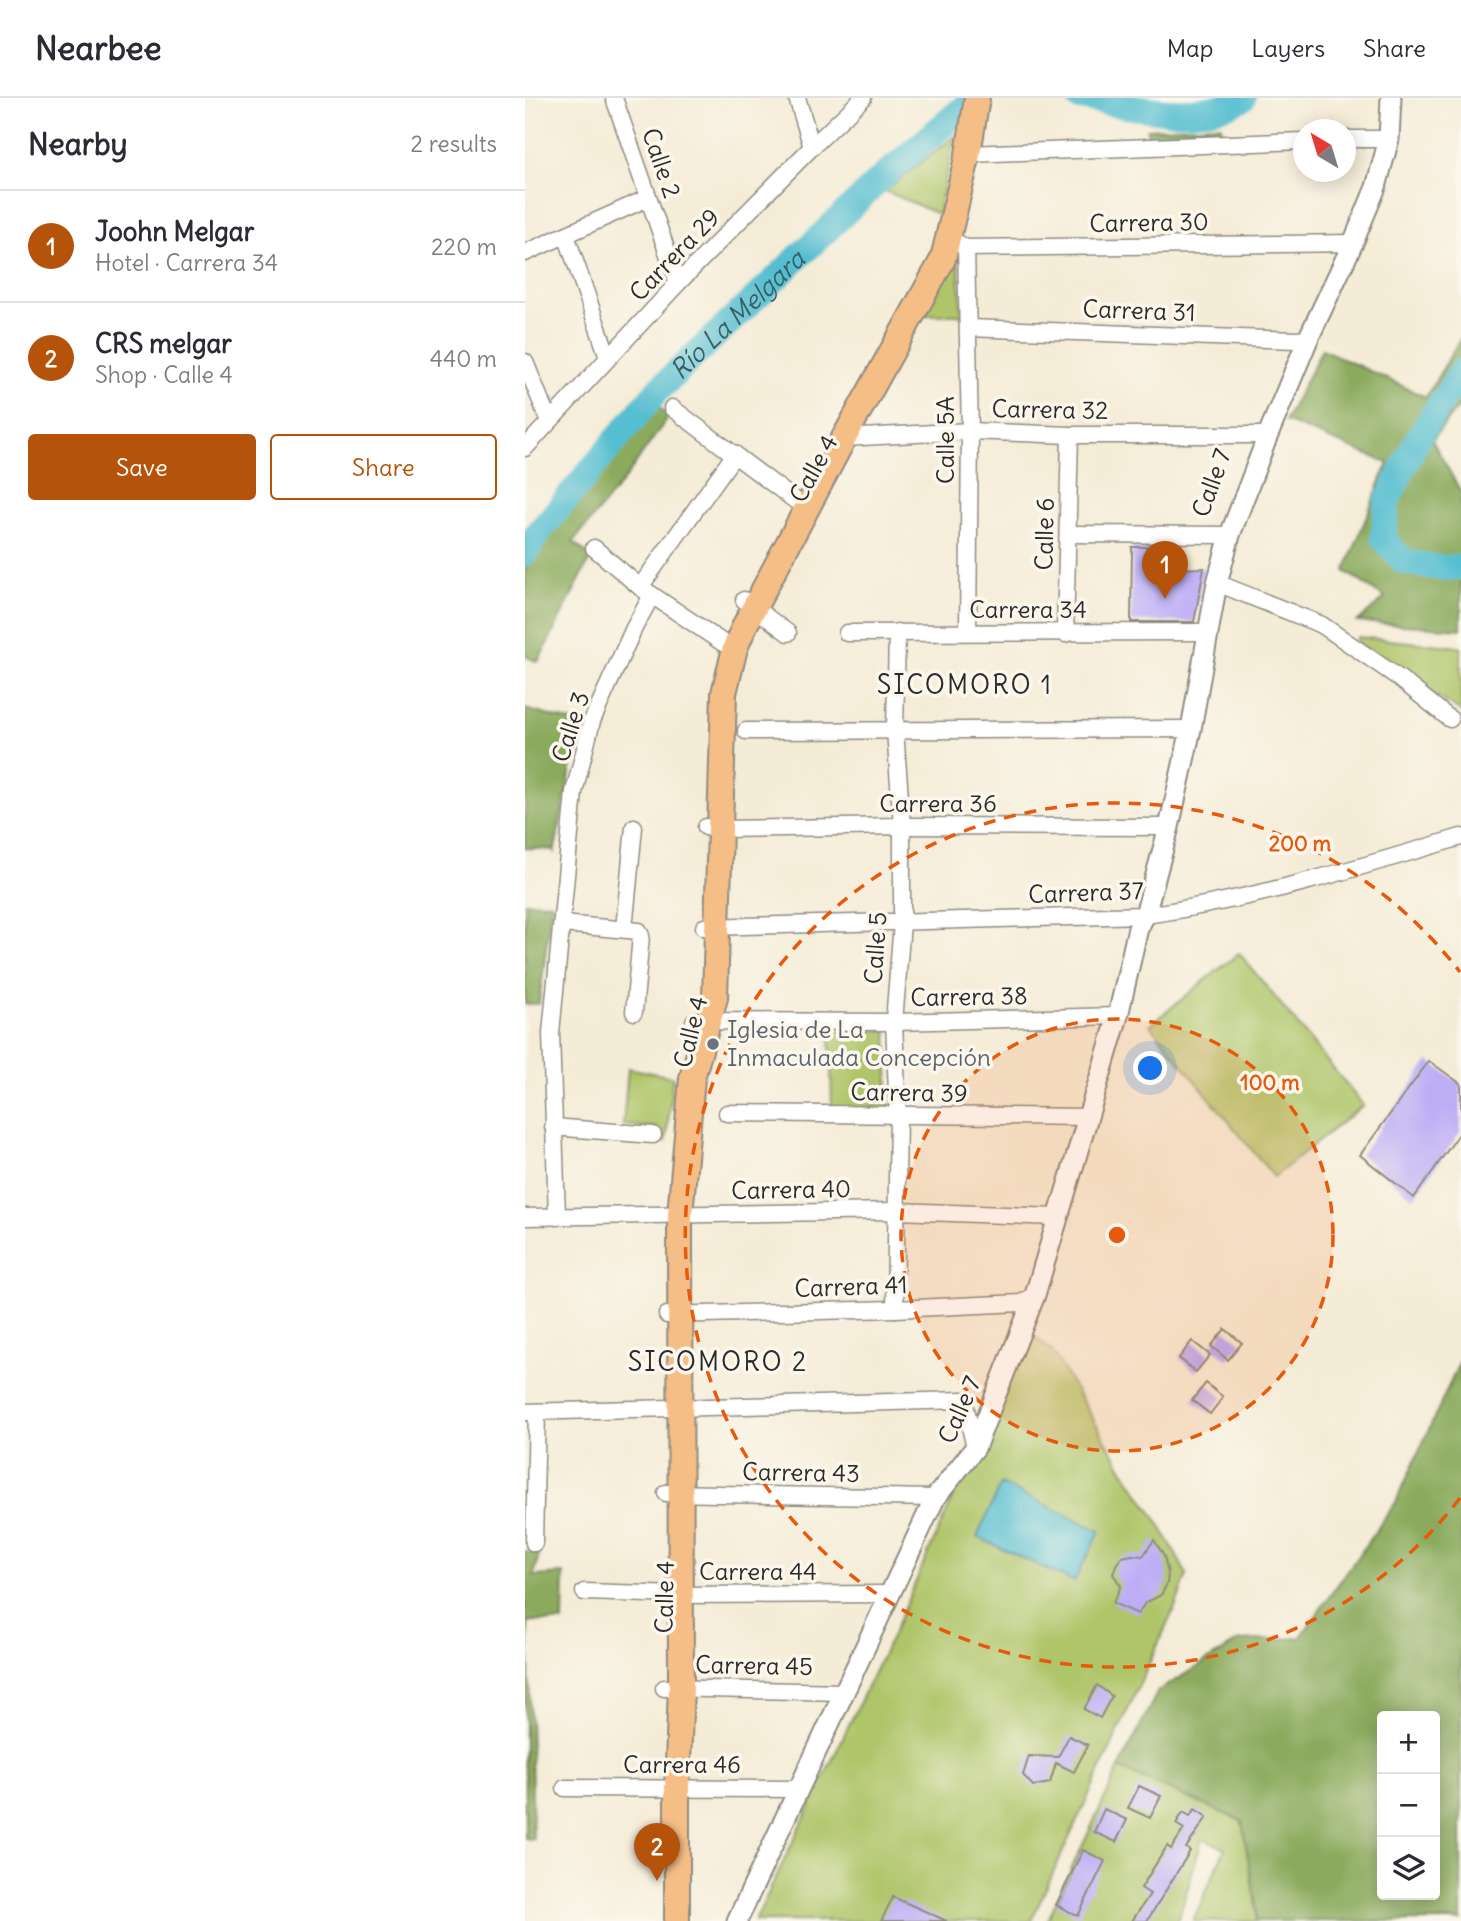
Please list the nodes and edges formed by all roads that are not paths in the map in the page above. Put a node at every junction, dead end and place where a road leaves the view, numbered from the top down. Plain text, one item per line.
1 (614, 98) edge
2 (797, 98) edge
3 (863, 98) edge
4 (977, 98) edge
5 (1390, 107) edge
6 (1384, 138) junction
7 (1356, 139) edge
8 (1293, 141) edge
9 (812, 147) junction
10 (968, 154) junction
11 (648, 198) junction
12 (566, 234) junction
13 (1349, 243) junction
14 (953, 244) junction
15 (525, 253) edge
16 (678, 283) junction
17 (968, 328) junction
18 (1302, 340) junction
19 (608, 357) junction
20 (527, 372) edge
21 (672, 408) dead end
22 (549, 421) junction
23 (970, 431) junction
24 (840, 434) junction
25 (1070, 435) junction
26 (1262, 435) junction
27 (525, 449) edge
28 (735, 454) junction
29 (796, 501) junction
30 (1068, 534) junction
31 (1224, 536) junction
32 (594, 548) dead end
33 (1217, 583) junction
34 (646, 591) junction
35 (749, 604) junction
36 (788, 632) dead end
37 (897, 632) junction
38 (968, 632) junction
39 (1203, 632) junction
40 (847, 633) dead end
41 (1065, 634) junction
42 (729, 645) junction
43 (1450, 719) dead end
44 (1185, 729) junction
45 (895, 730) junction
46 (746, 731) dead end
47 (902, 826) junction
48 (634, 827) dead end
49 (1164, 827) junction
50 (713, 828) junction
51 (1461, 837) edge
52 (1140, 919) junction
53 (902, 923) junction
54 (562, 924) junction
55 (711, 927) junction
56 (624, 929) junction
57 (634, 1012) dead end
58 (1118, 1016) junction
59 (701, 1022) junction
60 (894, 1022) junction
61 (727, 1113) dead end
62 (898, 1116) junction
63 (1090, 1117) junction
64 (553, 1127) junction
65 (653, 1135) dead end
66 (897, 1211) junction
67 (674, 1215) junction
68 (525, 1217) edge
69 (557, 1217) junction
70 (1058, 1217) junction
71 (1035, 1296) junction
72 (895, 1309) junction
73 (674, 1315) junction
74 (674, 1409) junction
75 (531, 1412) edge
76 (975, 1448) junction
77 (673, 1494) junction
78 (935, 1498) junction
79 (534, 1543) dead end
80 (584, 1592) dead end
81 (889, 1594) junction
82 (672, 1595) junction
83 (672, 1688) junction
84 (843, 1692) junction
85 (670, 1787) junction
86 (565, 1788) dead end
87 (799, 1789) junction
88 (663, 1921) edge
89 (677, 1921) edge
90 (737, 1921) edge

1 - 11 street, Calle 2
2 - 9 street
3 - 9 street, Carrera 29
4 - 10 main road, Calle 4
5 - 6 street, Calle 7
6 - 7 street
6 - 13 street, Calle 7
8 - 10 street
9 - 16 street, Carrera 29
10 - 14 main road, Calle 4
11 - 12 street
11 - 16 street, Calle 2
12 - 15 street
12 - 19 street
13 - 14 street, Carrera 30
13 - 18 street, Calle 7
14 - 17 street, Calle 5A
14 - 24 main road, Calle 4
16 - 19 street, Carrera 29
17 - 18 street, Carrera 31
17 - 23 street, Calle 5A
18 - 26 street, Calle 7
19 - 22 street, Carrera 29
20 - 22 street
21 - 28 street
22 - 27 street, Carrera 29
23 - 24 street, Carrera 32
23 - 25 street, Carrera 32
23 - 38 street, Calle 5A
24 - 29 main road, Calle 4
24 - 35 main road, Calle 4
25 - 26 street, Carrera 32
25 - 30 street, Calle 6
26 - 31 street, Calle 7
28 - 29 street
28 - 34 street, Calle 3
29 - 35 main road, Calle 4
30 - 31 street
30 - 41 street, Calle 6
31 - 33 street, Calle 7
31 - 39 street, Calle 7
32 - 34 street
33 - 39 street, Calle 7
33 - 43 street
34 - 42 street
34 - 54 street, Calle 3
35 - 36 street
35 - 42 main road, Calle 4
37 - 38 street, Carrera 34
37 - 40 street, Carrera 34
37 - 45 street, Calle 5
38 - 41 street, Carrera 34
39 - 41 street, Carrera 34
39 - 44 street, Calle 7
42 - 50 main road, Calle 4
44 - 45 street
44 - 49 street, Calle 7
45 - 46 street
45 - 47 street, Calle 5
47 - 49 street, Carrera 36
47 - 50 street, Carrera 36
47 - 53 street, Calle 5
48 - 56 street
49 - 52 street, Calle 7
50 - 55 main road, Calle 4
51 - 52 street, Carrera 37
52 - 53 street, Carrera 37
52 - 58 street, Calle 7
53 - 55 street, Carrera 37
53 - 60 street, Calle 5
54 - 56 street
54 - 64 street, Calle 3
55 - 59 main road, Calle 4
56 - 57 street
58 - 60 street, Carrera 38
58 - 63 street, Calle 7
59 - 60 street, Carrera 38
59 - 67 main road, Calle 4
60 - 62 street, Calle 5
61 - 62 street, Carrera 39
62 - 63 street, Carrera 39
62 - 66 street, Calle 5
63 - 70 street, Calle 7
64 - 65 street
64 - 69 street, Calle 3
66 - 67 street, Carrera 40
66 - 70 street, Carrera 40
66 - 72 street, Calle 5
67 - 69 street, Carrera 40
67 - 73 main road, Calle 4
68 - 69 street, Carrera 40
70 - 71 street, Calle 7
71 - 72 street, Carrera 41
71 - 76 street, Calle 7
72 - 73 street, Carrera 41
73 - 74 main road, Calle 4
74 - 75 street
74 - 76 street
74 - 77 main road, Calle 4
75 - 79 street
76 - 78 street, Calle 7
77 - 78 street, Carrera 43
77 - 82 main road, Calle 4
78 - 81 street, Calle 7
80 - 82 street, Carrera 44
81 - 82 street, Carrera 44
81 - 84 street, Calle 7
82 - 83 main road, Calle 4
83 - 84 street, Carrera 45
83 - 85 main road, Calle 4
84 - 87 street, Calle 7
85 - 86 street, Carrera 46
85 - 87 street, Carrera 46
85 - 88 main road, Calle 4
85 - 89 main road, Calle 4
87 - 90 street, Calle 7

